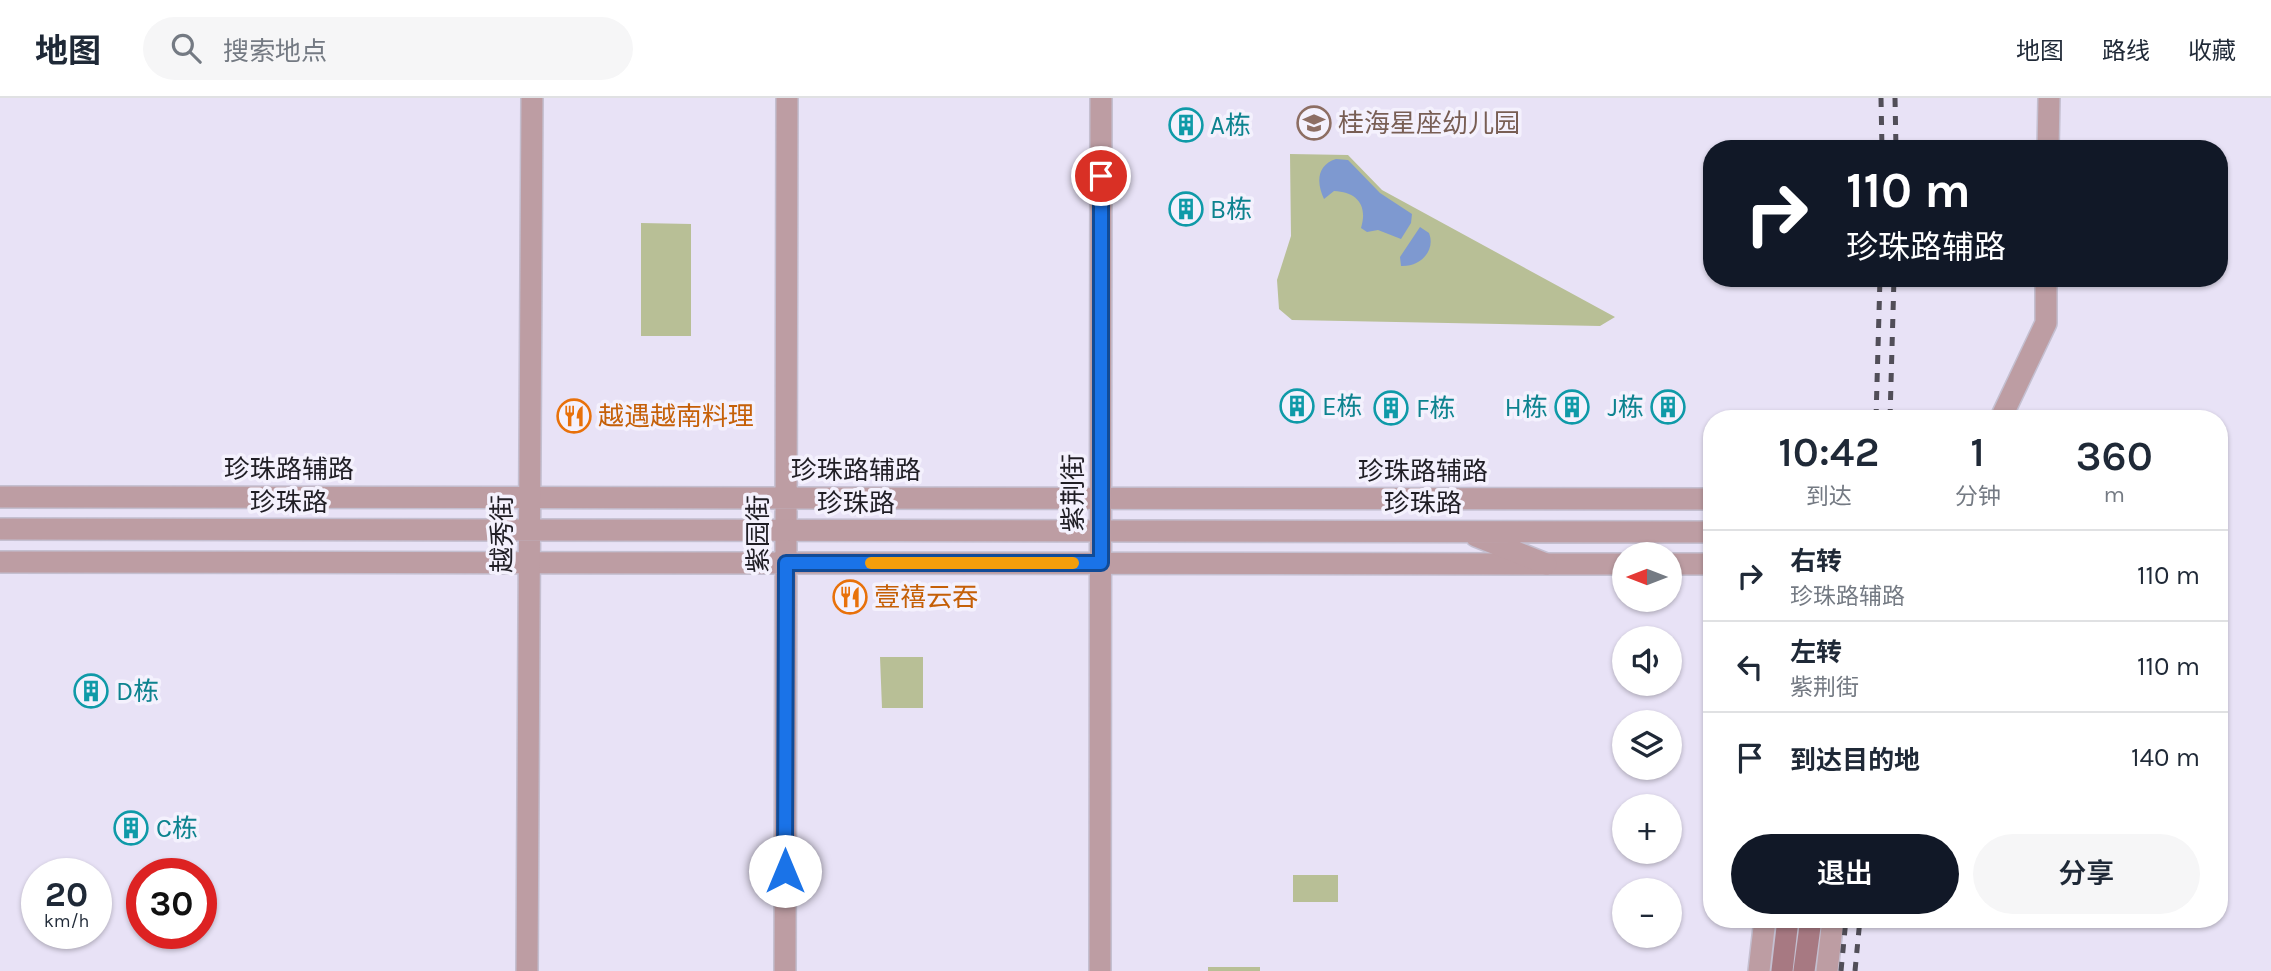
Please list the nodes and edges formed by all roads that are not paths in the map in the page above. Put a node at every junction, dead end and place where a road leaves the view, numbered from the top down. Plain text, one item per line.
1 (532, 98) edge
2 (787, 98) edge
3 (1101, 98) edge
4 (2049, 98) edge
5 (2048, 140) edge
6 (2046, 287) edge
7 (2005, 410) edge
8 (0, 497) edge
9 (530, 498) junction
10 (786, 498) junction
11 (1101, 499) junction
12 (1703, 499) edge
13 (0, 529) edge
14 (1703, 529) edge
15 (530, 530) junction
16 (786, 531) junction
17 (1101, 531) junction
18 (1465, 531) junction
19 (0, 562) edge
20 (530, 563) junction
21 (786, 563) junction
22 (1101, 563) junction
23 (1546, 564) junction
24 (1612, 564) edge
25 (1682, 564) edge
26 (1703, 564) edge
27 (1764, 928) edge
28 (1787, 928) edge
29 (1810, 928) edge
30 (1832, 928) edge
31 (527, 971) edge
32 (785, 971) edge
33 (1100, 971) edge
34 (1759, 971) edge
35 (1782, 971) edge
36 (1804, 971) edge
37 (1827, 971) edge

1 - 9 street, 越秀街
2 - 10 street, 紫园街
3 - 11 street, 紫荆街
4 - 5 street
6 - 7 street
8 - 9 street, 珍珠路辅路
9 - 10 street, 珍珠路辅路
9 - 15 street, 越秀街
10 - 11 street, 珍珠路辅路
10 - 16 street, 紫园街
11 - 12 street, 珍珠路辅路
11 - 17 street, 紫荆街
13 - 15 street, 珍珠路
14 - 18 street, 珍珠路
15 - 16 street, 珍珠路
15 - 20 street, 越秀街
16 - 17 street, 珍珠路
16 - 21 street, 紫园街
17 - 18 street, 珍珠路
17 - 22 street, 紫荆街
18 - 23 street
19 - 20 street
20 - 21 street
20 - 31 street, 越秀街
21 - 22 street
21 - 32 street, 紫园街
22 - 23 street
22 - 33 street, 紫荆街
23 - 24 street
25 - 26 street
27 - 34 street
28 - 35 main road
29 - 36 main road
30 - 37 street

